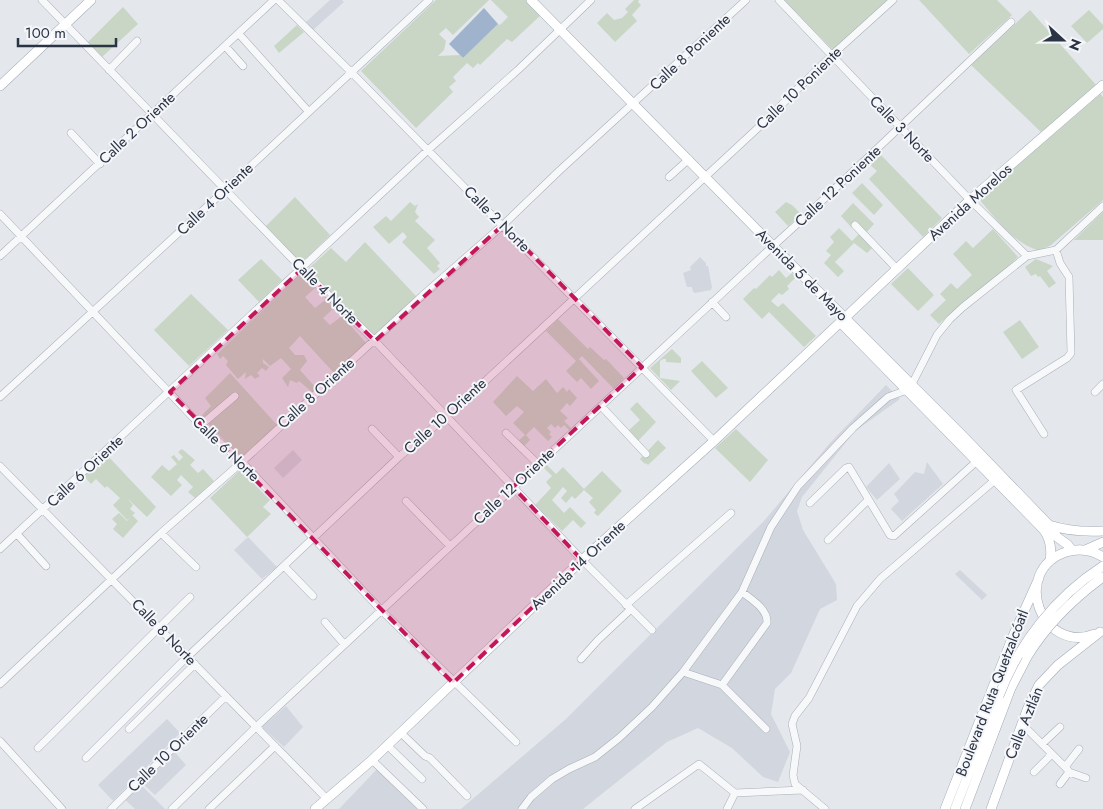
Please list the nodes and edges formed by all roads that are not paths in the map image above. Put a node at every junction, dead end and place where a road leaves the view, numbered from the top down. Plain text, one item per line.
1 (42, 0) edge
2 (91, 0) edge
3 (274, 0) edge
4 (278, 0) edge
5 (429, 0) edge
6 (531, 0) edge
7 (591, 0) edge
8 (746, 0) edge
9 (780, 0) edge
10 (893, 0) edge
11 (1010, 22) dead end
12 (65, 24) junction
13 (560, 30) junction
14 (239, 34) junction
15 (137, 41) dead end
16 (226, 47) junction
17 (832, 55) junction
18 (243, 66) dead end
19 (109, 70) junction
20 (352, 72) junction
21 (1103, 85) edge
22 (0, 86) edge
23 (634, 104) junction
24 (309, 112) junction
25 (152, 114) junction
26 (900, 128) junction
27 (71, 133) dead end
28 (428, 150) junction
29 (689, 159) junction
30 (100, 164) junction
31 (705, 176) junction
32 (669, 177) dead end
33 (225, 190) junction
34 (970, 200) junction
35 (1103, 206) edge
36 (0, 214) edge
37 (503, 225) junction
38 (855, 226) dead end
39 (22, 236) junction
40 (773, 246) junction
41 (1056, 250) junction
42 (0, 256) edge
43 (1027, 256) junction
44 (897, 268) junction
45 (302, 269) junction
46 (574, 298) junction
47 (712, 302) junction
48 (93, 312) junction
49 (726, 317) dead end
50 (842, 320) junction
51 (375, 341) junction
52 (642, 367) junction
53 (1103, 384) edge
54 (909, 387) junction
55 (170, 392) junction
56 (1095, 392) dead end
57 (234, 396) dead end
58 (0, 397) edge
59 (601, 406) junction
60 (447, 416) junction
61 (201, 425) junction
62 (372, 429) dead end
63 (506, 433) dead end
64 (1044, 434) dead end
65 (714, 441) junction
66 (646, 454) dead end
67 (399, 457) junction
68 (977, 461) junction
69 (242, 462) junction
70 (538, 464) junction
71 (0, 466) edge
72 (995, 480) junction
73 (513, 487) junction
74 (406, 500) dead end
75 (868, 500) junction
76 (810, 503) dead end
77 (43, 510) junction
78 (731, 513) dead end
79 (1049, 525) junction
80 (1103, 531) edge
81 (1075, 532) junction
82 (161, 533) junction
83 (18, 534) junction
84 (314, 537) junction
85 (828, 540) dead end
86 (1103, 542) edge
87 (450, 546) junction
88 (0, 549) edge
89 (1073, 550) junction
90 (1085, 550) junction
91 (1103, 557) edge
92 (582, 560) junction
93 (1050, 561) junction
94 (46, 566) dead end
95 (284, 566) junction
96 (1103, 566) edge
97 (196, 567) dead end
98 (1103, 576) edge
99 (1039, 578) junction
100 (113, 579) junction
101 (742, 592) junction
102 (313, 596) dead end
103 (190, 597) dead end
104 (628, 607) junction
105 (381, 610) junction
106 (325, 622) dead end
107 (160, 627) junction
108 (652, 630) dead end
109 (1101, 631) edge
110 (344, 644) junction
111 (188, 657) junction
112 (581, 659) dead end
113 (195, 664) junction
114 (683, 672) junction
115 (454, 683) junction
116 (0, 684) edge
117 (722, 685) junction
118 (226, 696) junction
119 (1022, 724) junction
120 (256, 727) junction
121 (1060, 727) dead end
122 (129, 729) dead end
123 (766, 729) dead end
124 (401, 733) junction
125 (0, 741) edge
126 (516, 742) dead end
127 (1042, 744) junction
128 (387, 745) junction
129 (275, 746) junction
130 (38, 748) dead end
131 (1079, 749) dead end
132 (1052, 754) junction
133 (86, 758) dead end
134 (372, 760) junction
135 (1067, 769) junction
136 (1034, 772) dead end
137 (1086, 778) dead end
138 (422, 779) dead end
139 (1060, 784) dead end
140 (803, 790) junction
141 (735, 793) junction
142 (467, 796) dead end
143 (327, 799) junction
144 (949, 807) edge
145 (62, 809) edge
146 (111, 809) edge
147 (172, 809) edge
148 (209, 809) edge
149 (316, 809) edge
150 (423, 809) edge
151 (522, 809) edge
152 (637, 809) edge
153 (727, 809) edge
154 (825, 809) edge
155 (965, 809) edge
156 (991, 809) edge

1 - 12 street, Calle 4 Norte
2 - 12 main road
3 - 14 street, Calle 2 Oriente
4 - 20 street, Calle 2 Norte
5 - 20 street, Calle 4 Oriente
6 - 13 main road, Avenida 5 de Mayo
7 - 13 street, Calle 6 Oriente
8 - 23 street, Calle 8 Poniente
9 - 17 street, Calle 3 Norte
10 - 17 street, Calle 10 Poniente
11 - 26 street, Calle 12 Poniente
12 - 19 street, Calle 4 Norte
12 - 22 main road
13 - 23 main road, Avenida 5 de Mayo
13 - 28 street, Calle 6 Oriente
14 - 16 street, Calle 2 Oriente
14 - 24 street
15 - 19 street
16 - 18 street
16 - 25 street, Calle 2 Oriente
17 - 26 street, Calle 3 Norte
17 - 31 street, Calle 10 Poniente
19 - 25 street, Calle 4 Norte
20 - 24 street, Calle 4 Oriente
20 - 28 street, Calle 2 Norte
21 - 34 main road, Avenida Morelos
23 - 29 main road, Avenida 5 de Mayo
23 - 37 street, Calle 8 Oriente
24 - 33 street, Calle 4 Oriente
25 - 30 street, Calle 2 Oriente
25 - 33 street, Calle 4 Norte
26 - 34 street, Calle 3 Norte
26 - 40 street, Calle 12 Poniente
27 - 30 street
28 - 37 street, Calle 2 Norte
28 - 45 street, Calle 6 Oriente
29 - 31 main road, Avenida 5 de Mayo
29 - 32 street
30 - 39 street, Calle 2 Oriente
31 - 40 main road, Avenida 5 de Mayo
31 - 46 street, Calle 10 Oriente
33 - 45 street, Calle 4 Norte
33 - 48 street, Calle 4 Oriente
34 - 43 street, Calle 3 Norte
34 - 44 main road, Avenida Morelos
35 - 41 street
36 - 39 street, Calle 6 Norte
37 - 46 street, Calle 2 Norte
37 - 51 street, Calle 8 Oriente
38 - 44 street
39 - 42 street, Calle 2 Oriente
39 - 48 street, Calle 6 Norte
40 - 47 street, Calle 12 Oriente
40 - 50 main road, Avenida 5 de Mayo
41 - 43 street
41 - 64 street
43 - 54 street
44 - 50 main road, Avenida Morelos
45 - 51 street, Calle 4 Norte
45 - 55 street, Calle 6 Oriente
46 - 52 street, Calle 2 Norte
46 - 60 street, Calle 10 Oriente
47 - 49 street
47 - 52 street, Calle 12 Oriente
48 - 55 street, Calle 6 Norte
48 - 58 street, Calle 4 Oriente
50 - 54 main road, Avenida 5 de Mayo
50 - 65 main road, Avenida 14 Oriente
51 - 60 street, Calle 4 Norte
51 - 69 street, Calle 8 Oriente
52 - 59 street, Calle 12 Oriente
52 - 65 street, Calle 2 Norte
53 - 56 street
54 - 68 main road, Avenida 5 de Mayo
54 - 79 main road, Avenida 5 de Mayo
54 - 101 street
55 - 61 street, Calle 6 Norte
55 - 77 street, Calle 6 Oriente
57 - 61 street
59 - 66 street
59 - 70 street, Calle 12 Oriente
60 - 67 street, Calle 10 Oriente
60 - 73 street, Calle 4 Norte
61 - 69 street, Calle 6 Norte
62 - 67 street
63 - 70 street
65 - 92 main road, Avenida 14 Oriente
67 - 84 street, Calle 10 Oriente
68 - 72 main road, Avenida 5 de Mayo
68 - 75 street
69 - 82 street, Calle 8 Oriente
69 - 84 street, Calle 6 Norte
70 - 73 street, Calle 12 Oriente
71 - 77 street, Calle 8 Norte
72 - 93 main road, Avenida 5 de Mayo
72 - 140 street
73 - 87 street, Calle 12 Oriente
73 - 92 street, Calle 4 Norte
74 - 87 street
75 - 76 street
75 - 85 street
77 - 83 street, Calle 6 Oriente
77 - 100 street, Calle 8 Norte
78 - 104 street
79 - 81 main road
79 - 89 main road, Avenida 5 de Mayo
80 - 81 main road
81 - 89 main road
82 - 97 street
82 - 100 street, Calle 8 Oriente
83 - 88 street, Calle 6 Oriente
83 - 94 street
84 - 95 street, Calle 10 Oriente
84 - 105 street, Calle 6 Norte
86 - 90 main road
87 - 105 street, Calle 12 Oriente
89 - 90 main road
89 - 93 main road
90 - 91 main road
92 - 104 street, Calle 4 Norte
92 - 115 main road, Avenida 14 Oriente
93 - 99 main road, Boulevard Ruta Quetzalcóatl
95 - 102 street
95 - 111 street, Calle 10 Oriente
96 - 144 main road, bridge
98 - 155 main road, Boulevard Ruta Quetzalcóatl, bridge
99 - 109 main road
99 - 144 main road, Boulevard Ruta Quetzalcóatl
100 - 107 street, Calle 8 Norte
100 - 116 street, Calle 8 Oriente
101 - 114 street
101 - 117 street
103 - 107 street
104 - 108 street, Calle 4 Norte
104 - 112 street
105 - 110 street, Calle 12 Oriente
105 - 115 street, Calle 6 Norte
106 - 110 street
107 - 111 street, Calle 8 Norte
107 - 130 street
109 - 119 main road, Calle Aztlán
110 - 120 street, Calle 12 Oriente
111 - 113 street, Calle 8 Norte
111 - 133 street, Calle 10 Oriente
113 - 118 street, Calle 8 Norte
113 - 122 street
114 - 117 street
114 - 151 street
115 - 124 main road, Avenida 14 Oriente
115 - 126 street, Calle 6 Norte
117 - 123 street
118 - 120 street, Calle 8 Norte
118 - 146 street, Calle 10 Oriente
119 - 127 street
119 - 156 main road, Calle Aztlán
120 - 129 street, Calle 8 Norte
120 - 147 street, Calle 12 Oriente
121 - 127 street
124 - 128 main road, Avenida 14 Oriente
124 - 142 street
125 - 145 street
127 - 132 street
128 - 134 main road, Avenida 14 Oriente
128 - 138 street
129 - 143 street, Calle 8 Norte
129 - 148 street
131 - 135 street
132 - 135 street
132 - 136 street
134 - 143 main road, Avenida 14 Oriente
134 - 150 street
135 - 137 street
135 - 139 street
140 - 141 street
140 - 154 street
141 - 152 street
141 - 153 street
143 - 149 main road, Avenida 14 Oriente

